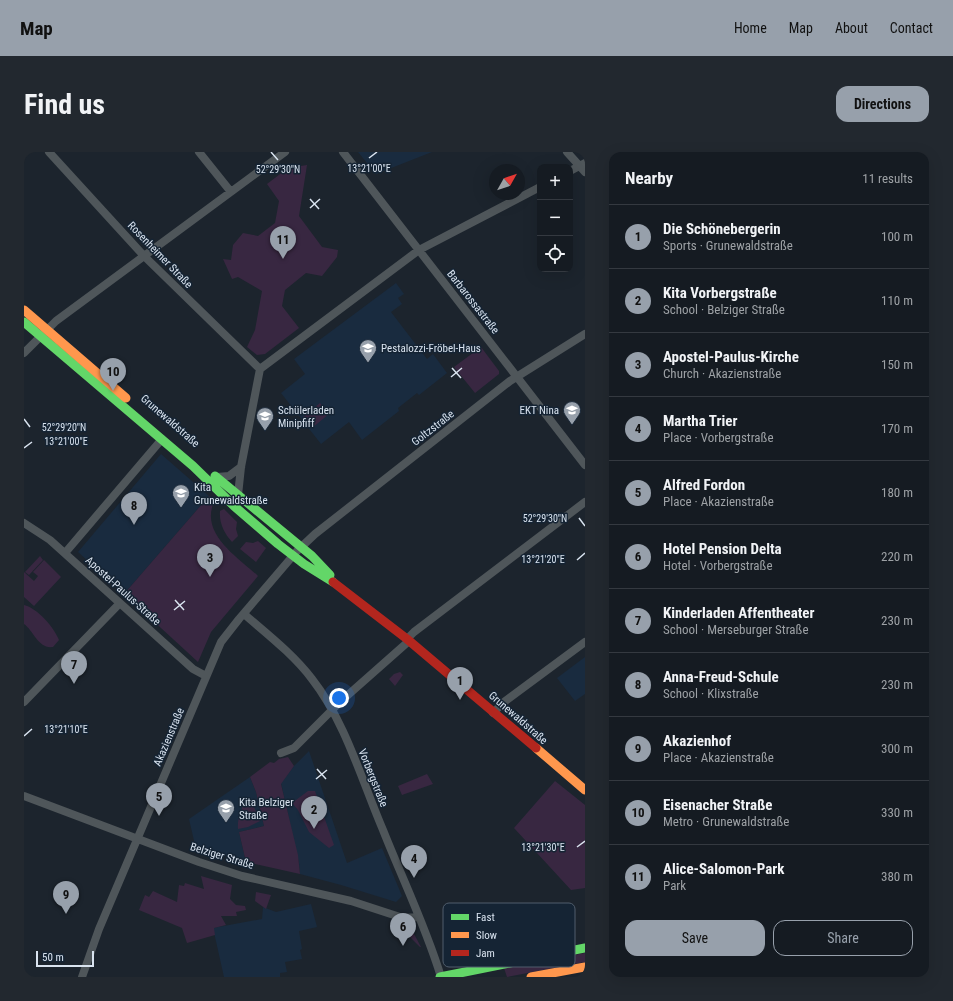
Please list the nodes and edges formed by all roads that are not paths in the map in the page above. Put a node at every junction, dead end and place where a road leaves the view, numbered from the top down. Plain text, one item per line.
1 (49, 152) edge
2 (199, 152) edge
3 (285, 152) edge
4 (343, 152) edge
5 (567, 152) edge
6 (583, 167) edge
7 (573, 170) edge
8 (537, 189) edge
9 (231, 192) junction
10 (419, 250) junction
11 (144, 256) junction
12 (24, 310) edge
13 (24, 322) edge
14 (47, 329) junction
15 (585, 334) edge
16 (40, 336) junction
17 (24, 353) edge
18 (260, 369) junction
19 (517, 376) junction
20 (162, 439) junction
21 (585, 465) edge
22 (241, 467) junction
23 (217, 477) junction
24 (238, 495) junction
25 (585, 502) edge
26 (264, 517) junction
27 (24, 522) edge
28 (257, 526) junction
29 (301, 547) junction
30 (65, 553) junction
31 (293, 555) junction
32 (342, 588) junction
33 (120, 603) junction
34 (244, 614) junction
35 (408, 640) junction
36 (585, 642) edge
37 (206, 676) junction
38 (24, 689) edge
39 (31, 696) junction
40 (24, 702) edge
41 (332, 710) junction
42 (493, 713) junction
43 (282, 752) dead end
44 (585, 790) edge
45 (24, 796) edge
46 (138, 838) junction
47 (418, 917) junction
48 (585, 948) edge
49 (575, 950) edge
50 (485, 967) edge
51 (489, 967) edge
52 (585, 967) edge
53 (82, 977) edge
54 (440, 977) edge
55 (492, 977) edge
56 (531, 977) edge

1 - 11 street, Rosenheimer Straße
2 - 9 street
3 - 9 street
4 - 10 street, Barbarossastraße
5 - 6 street
6 - 7 street
8 - 10 street
9 - 11 street
10 - 18 street
10 - 19 street, Barbarossastraße
11 - 14 street
11 - 18 street, Rosenheimer Straße
12 - 14 main road, Grunewaldstraße
13 - 16 main road, Grunewaldstraße
14 - 16 street
14 - 23 main road, Grunewaldstraße
15 - 19 street, Goltzstraße
16 - 17 street
16 - 20 main road, Grunewaldstraße
18 - 22 street
19 - 21 street, Barbarossastraße
19 - 29 street, Goltzstraße
20 - 28 main road, Grunewaldstraße
20 - 30 street
22 - 23 street
22 - 24 street
23 - 24 main road, Grunewaldstraße
24 - 26 main road, Grunewaldstraße
25 - 35 street
26 - 28 street
26 - 29 main road, Grunewaldstraße
27 - 30 street, Apostel-Paulus-Straße
28 - 31 main road, Grunewaldstraße
29 - 31 street, Akazienstraße
29 - 32 main road, Grunewaldstraße
30 - 33 street, Apostel-Paulus-Straße
31 - 32 main road, Grunewaldstraße
31 - 34 street, Akazienstraße
32 - 35 main road, Grunewaldstraße
33 - 37 street, Apostel-Paulus-Straße
33 - 39 street
34 - 37 street, Akazienstraße
34 - 41 street, Vorbergstraße
35 - 41 street
35 - 42 main road, Grunewaldstraße
36 - 42 street
37 - 46 street, Akazienstraße
38 - 39 street
39 - 40 street
41 - 43 street
41 - 47 street, Vorbergstraße
42 - 44 main road, Grunewaldstraße
45 - 46 street, Belziger Straße
46 - 47 street, Belziger Straße
46 - 53 street, Akazienstraße
47 - 54 street, Vorbergstraße
48 - 49 main road
50 - 54 main road
51 - 55 street
52 - 56 main road

